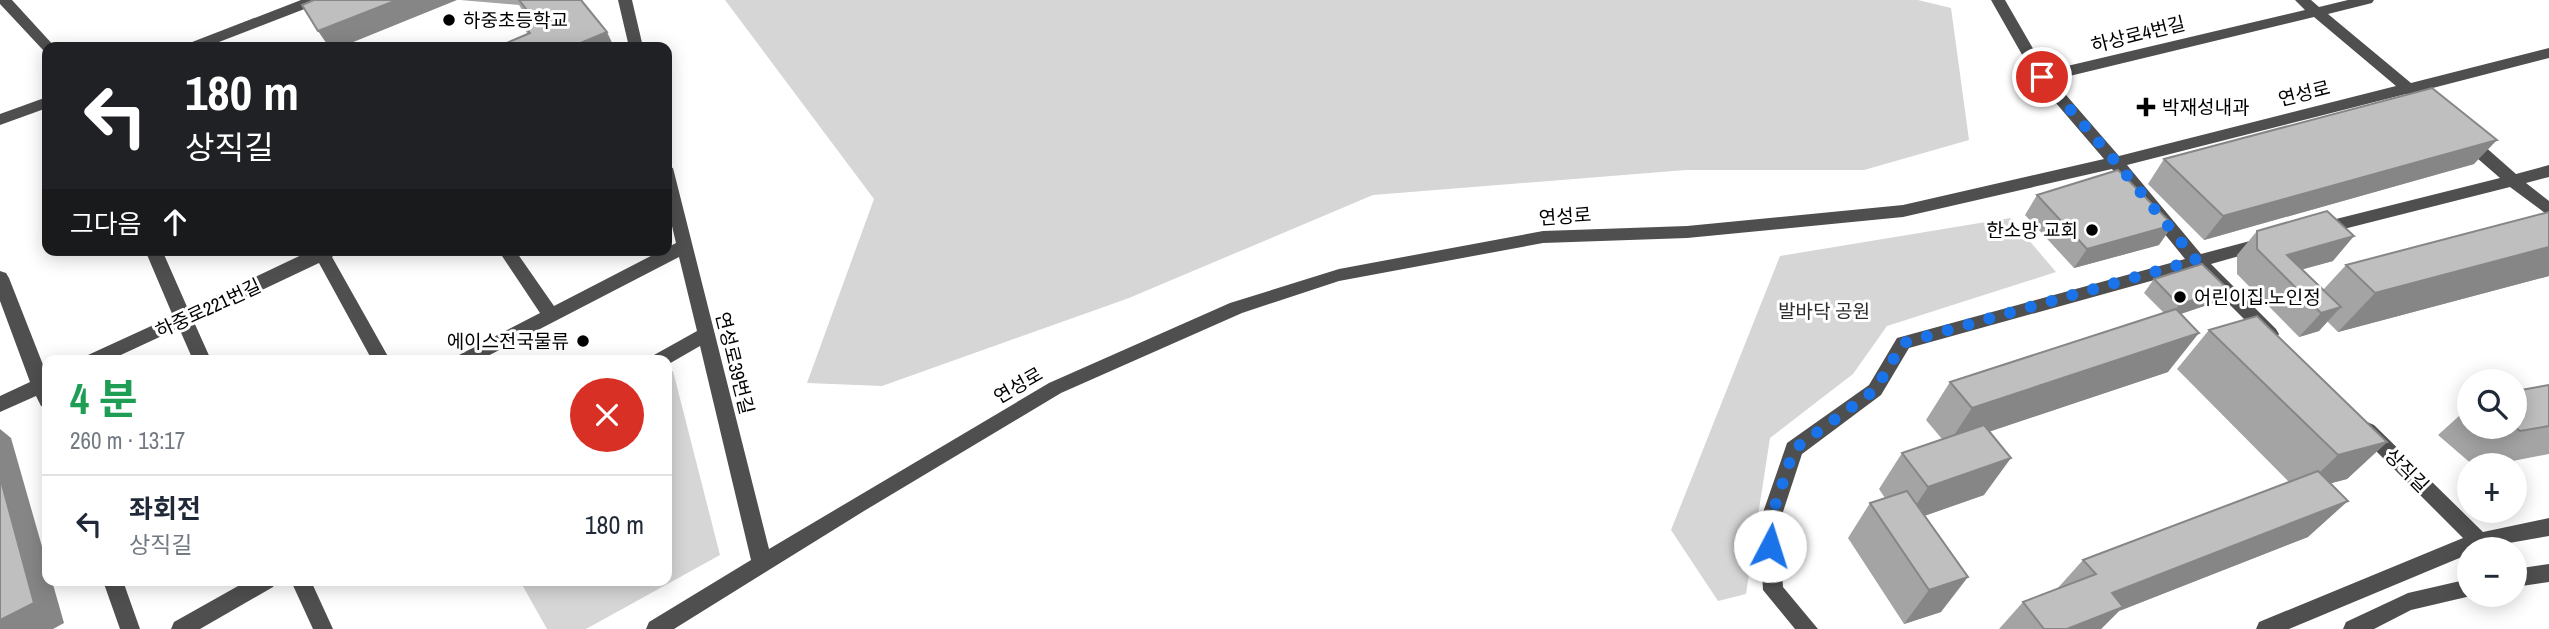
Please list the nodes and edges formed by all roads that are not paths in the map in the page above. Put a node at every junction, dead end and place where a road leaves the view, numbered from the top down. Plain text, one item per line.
1 (5, 0) edge
2 (315, 0) edge
3 (625, 0) edge
4 (1998, 0) edge
5 (2302, 0) edge
6 (2367, 0) edge
7 (2315, 10) junction
8 (43, 42) edge
9 (211, 42) edge
10 (635, 42) edge
11 (2549, 53) edge
12 (2042, 77) junction
13 (2409, 88) junction
14 (42, 104) edge
15 (2430, 107) edge
16 (0, 120) edge
17 (2461, 135) edge
18 (2115, 161) junction
19 (2549, 171) edge
20 (2513, 181) junction
21 (672, 193) edge
22 (2549, 210) edge
23 (2302, 234) edge
24 (2275, 240) edge
25 (685, 246) junction
26 (672, 253) edge
27 (156, 256) edge
28 (317, 256) edge
29 (327, 256) edge
30 (510, 256) edge
31 (666, 256) edge
32 (2196, 260) junction
33 (0, 278) edge
34 (551, 316) junction
35 (183, 319) junction
36 (706, 334) junction
37 (2284, 347) edge
38 (105, 355) edge
39 (200, 355) edge
40 (378, 355) edge
41 (475, 355) edge
42 (669, 355) edge
43 (42, 382) edge
44 (42, 390) edge
45 (0, 404) edge
46 (2352, 415) edge
47 (2549, 527) edge
48 (2475, 537) edge
49 (2499, 537) edge
50 (2457, 550) edge
51 (762, 563) junction
52 (2549, 573) edge
53 (2527, 576) edge
54 (115, 586) edge
55 (257, 586) edge
56 (303, 586) edge
57 (2457, 591) edge
58 (130, 629) edge
59 (181, 629) edge
60 (323, 629) edge
61 (656, 629) edge
62 (1808, 629) edge
63 (2266, 629) edge
64 (2353, 629) edge

1 - 8 street
2 - 9 street
3 - 10 street
4 - 12 street
5 - 7 street
6 - 7 street, 하상로4번길
7 - 12 street, 하상로4번길
7 - 13 street
11 - 13 street, 연성로
12 - 18 street
13 - 15 street
13 - 18 street, 연성로
14 - 16 street
17 - 20 street
18 - 32 street
18 - 51 street, 연성로
19 - 20 street
20 - 22 street
20 - 23 street
21 - 25 street, 연성로39번길
24 - 32 street
25 - 26 street
25 - 36 street, 연성로39번길
27 - 35 street
28 - 35 street, 하중로221번길
29 - 40 street, 하중로221번길
30 - 34 street
31 - 34 street
32 - 37 street
32 - 62 street
33 - 43 street
34 - 41 street
35 - 38 street, 하중로221번길
35 - 39 street
36 - 42 street
36 - 51 street, 연성로39번길
44 - 45 street
46 - 48 street, 상직길
47 - 49 street
50 - 63 street
51 - 61 street, 연성로
52 - 53 street
54 - 58 street
55 - 59 street
56 - 60 street
57 - 64 street

